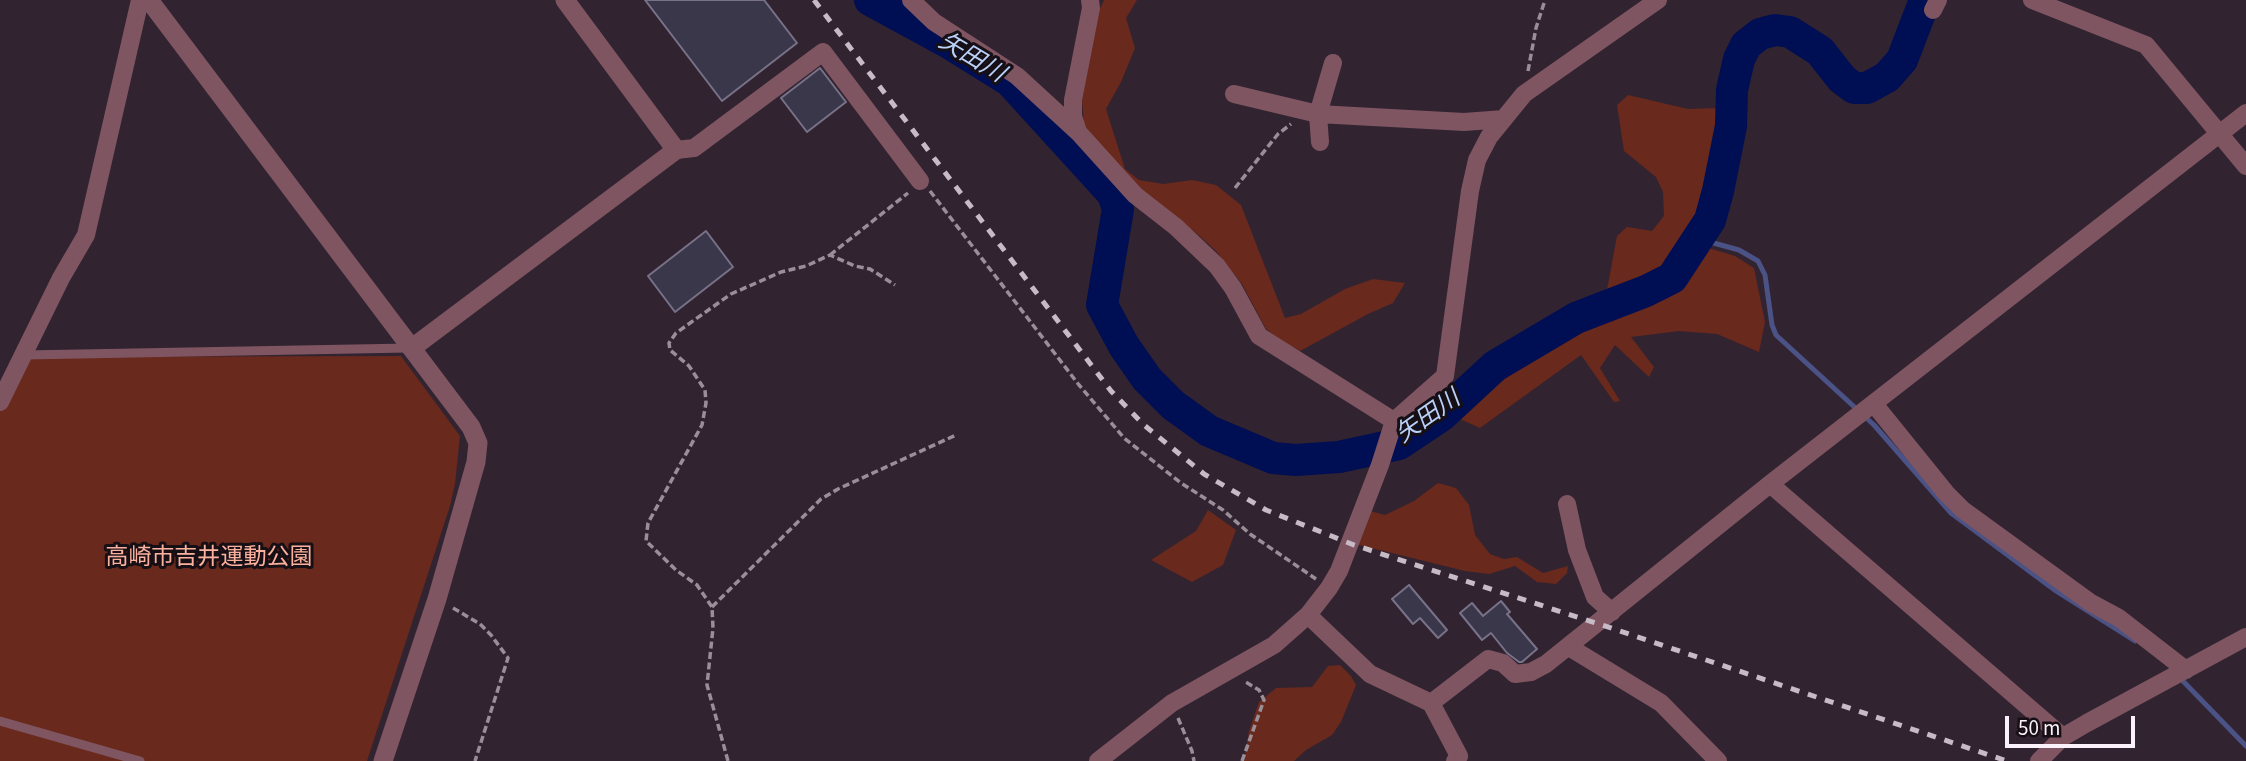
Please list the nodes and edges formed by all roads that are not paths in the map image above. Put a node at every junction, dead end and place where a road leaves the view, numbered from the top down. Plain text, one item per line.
1 (139, 0) edge
2 (149, 0) edge
3 (565, 0) edge
4 (911, 0) edge
5 (1090, 0) edge
6 (1658, 0) edge
7 (2032, 0) edge
8 (1334, 63) dead end
9 (1234, 94) dead end
10 (2246, 113) edge
11 (1318, 114) junction
12 (1504, 119) junction
13 (1078, 132) junction
14 (2219, 134) junction
15 (1320, 142) dead end
16 (676, 150) junction
17 (2246, 166) edge
18 (920, 181) road end
19 (412, 348) junction
20 (22, 355) junction
21 (0, 402) edge
22 (1874, 404) junction
23 (1393, 425) junction
24 (1770, 484) junction
25 (1566, 504) dead end
26 (1612, 612) junction
27 (1308, 615) junction
28 (2246, 637) edge
29 (1569, 648) junction
30 (2186, 670) junction
31 (1431, 703) junction
32 (0, 721) edge
33 (2063, 737) junction
34 (140, 761) edge
35 (383, 761) edge
36 (1098, 761) edge
37 (1455, 761) edge
38 (1718, 761) edge
39 (2039, 761) edge

1 - 20 street
2 - 19 street
3 - 16 street
4 - 13 street
5 - 13 street
6 - 12 street
7 - 14 street
8 - 11 street
9 - 11 street
10 - 14 street
11 - 12 street
11 - 15 street
12 - 23 street
13 - 23 street
14 - 17 street
14 - 22 street
16 - 18 street
16 - 19 street
19 - 20 lane
19 - 35 street
20 - 21 street
22 - 24 street
22 - 30 street
23 - 27 street
24 - 26 street
24 - 33 street
25 - 26 street
26 - 29 street
27 - 31 street
27 - 36 street
28 - 30 street
29 - 31 street
29 - 38 street
30 - 33 street
31 - 37 street
32 - 34 lane
33 - 39 street

